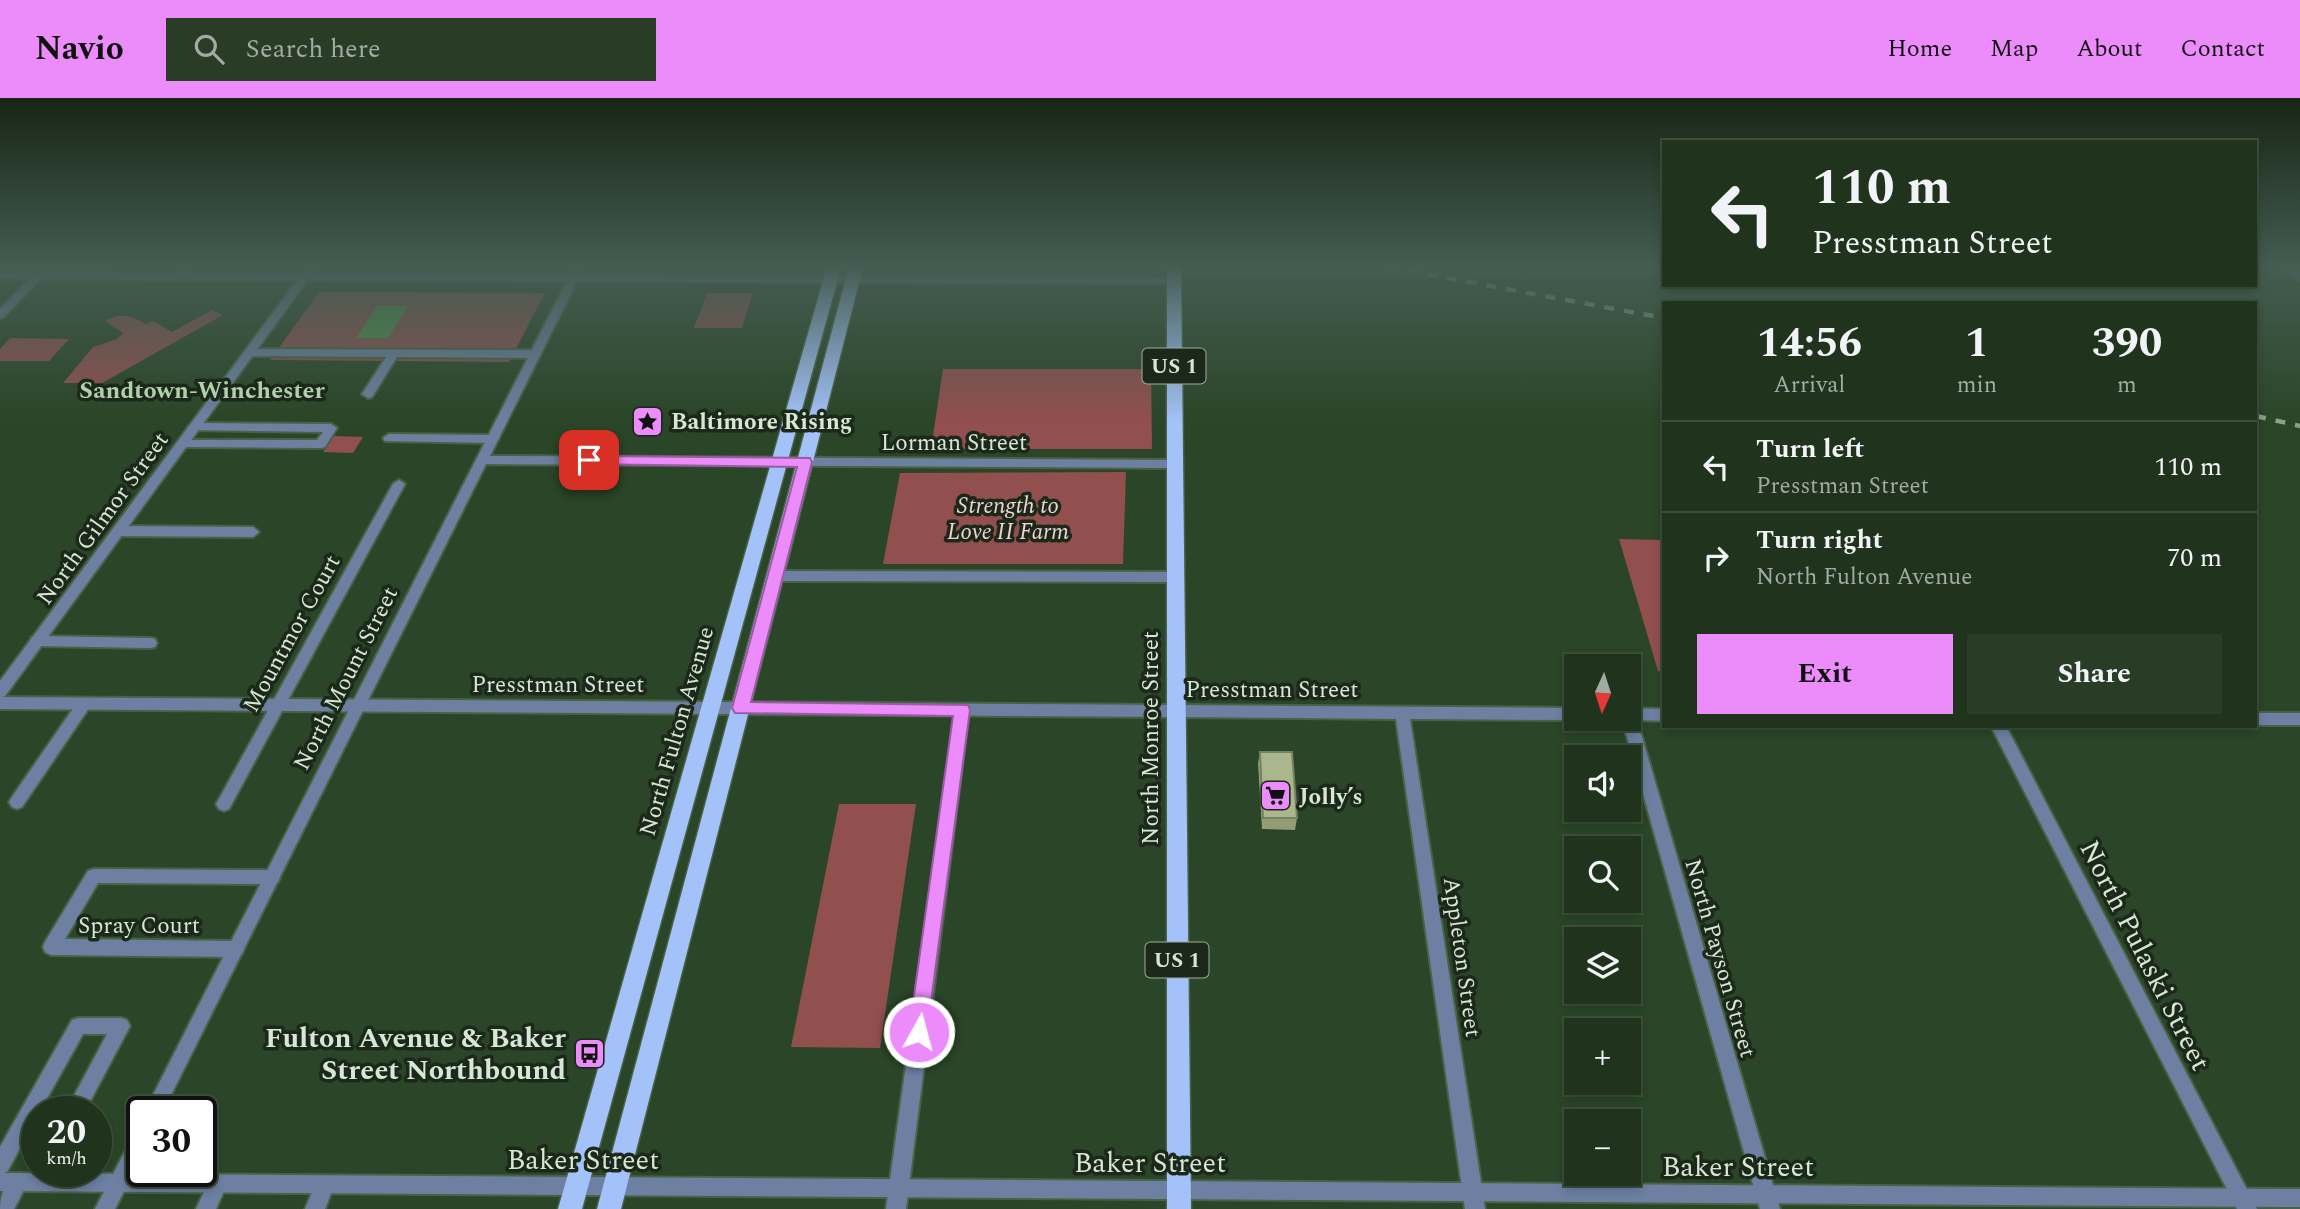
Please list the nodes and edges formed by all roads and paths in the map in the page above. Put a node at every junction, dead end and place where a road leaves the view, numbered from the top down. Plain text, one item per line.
1 (274, 319) edge
2 (553, 319) edge
3 (819, 319) edge
4 (843, 319) edge
5 (1174, 319) edge
6 (249, 353) junction
7 (394, 354) junction
8 (535, 354) junction
9 (368, 394) dead end
10 (194, 427) junction
11 (389, 438) dead end
12 (493, 439) junction
13 (182, 444) junction
14 (482, 460) junction
15 (779, 462) junction
16 (805, 462) junction
17 (1175, 464) junction
18 (399, 484) dead end
19 (118, 531) junction
20 (253, 533) dead end
21 (775, 576) junction
22 (1175, 577) junction
23 (37, 641) junction
24 (150, 643) dead end
25 (0, 692) edge
26 (0, 703) edge
27 (84, 704) junction
28 (279, 705) junction
29 (358, 705) junction
30 (709, 708) junction
31 (741, 708) junction
32 (962, 710) junction
33 (1176, 711) junction
34 (1402, 713) junction
35 (1564, 714) edge
36 (1662, 715) edge
37 (1642, 716) edge
38 (2257, 719) edge
39 (2300, 719) edge
40 (1999, 728) edge
41 (1633, 732) edge
42 (17, 802) dead end
43 (224, 804) dead end
44 (272, 877) junction
45 (236, 949) junction
46 (39, 1096) edge
47 (83, 1096) edge
48 (162, 1096) edge
49 (21, 1128) edge
50 (0, 1165) edge
51 (126, 1168) edge
52 (112, 1184) edge
53 (118, 1184) junction
54 (218, 1184) junction
55 (325, 1185) junction
56 (21, 1186) edge
57 (577, 1187) junction
58 (615, 1187) junction
59 (899, 1189) junction
60 (2300, 1198) edge
61 (1179, 1200) edge
62 (1474, 1201) edge
63 (1768, 1202) edge
64 (2244, 1203) edge
65 (4, 1209) edge
66 (105, 1209) edge
67 (206, 1209) edge
68 (315, 1209) edge
69 (570, 1209) edge
70 (609, 1209) edge
71 (896, 1209) edge

1 - 6 street, North Gilmor Street
2 - 8 street, North Mount Street
3 - 15 main road, North Fulton Avenue
4 - 16 main road
5 - 17 main road, North Monroe Street / US 1
6 - 7 street
6 - 10 street, North Gilmor Street
7 - 8 street
7 - 9 street
8 - 12 street, North Mount Street
10 - 13 street, North Gilmor Street
10 - 13 street
11 - 12 street
12 - 14 street, North Mount Street
13 - 19 street, North Gilmor Street
14 - 15 street, Lorman Street
14 - 29 street, North Mount Street
15 - 16 street, Lorman Street
15 - 30 main road, North Fulton Avenue
16 - 17 street, Lorman Street
16 - 21 main road
17 - 22 main road, North Monroe Street / US 1
18 - 28 street, Mountmor Court
19 - 20 street
19 - 23 street, North Gilmor Street
21 - 22 street
21 - 31 main road
22 - 33 main road, North Monroe Street / US 1
23 - 24 street
23 - 25 street, North Gilmor Street
26 - 27 street, Presstman Street
27 - 28 street, Presstman Street
27 - 42 street
28 - 29 street, Presstman Street
28 - 43 street, Mountmor Court
29 - 30 street, Presstman Street
29 - 44 street, North Mount Street
30 - 31 street, Presstman Street
30 - 57 main road, North Fulton Avenue
31 - 32 street, Presstman Street
31 - 58 main road
32 - 33 street, Presstman Street
32 - 59 street
33 - 34 street, Presstman Street
33 - 61 main road, North Monroe Street / US 1
34 - 35 street, Presstman Street
34 - 62 street, Appleton Street
36 - 37 street
38 - 39 street
40 - 64 street, North Pulaski Street
41 - 63 street, North Payson Street
44 - 45 street, North Mount Street
44 - 45 street, Spray Court
45 - 48 street, North Mount Street
46 - 47 street
49 - 50 street
51 - 53 street
52 - 53 street, Baker Street
53 - 54 street, Baker Street
53 - 66 street
54 - 55 street, Baker Street
54 - 67 street
55 - 57 street, Baker Street
55 - 68 street
56 - 65 street
57 - 58 street, Baker Street
57 - 69 main road, North Fulton Avenue
58 - 59 street, Baker Street
58 - 70 main road
59 - 61 street, Baker Street
59 - 71 street
60 - 64 street, Baker Street
61 - 62 street, Baker Street
62 - 63 street, Baker Street
63 - 64 street, Baker Street

